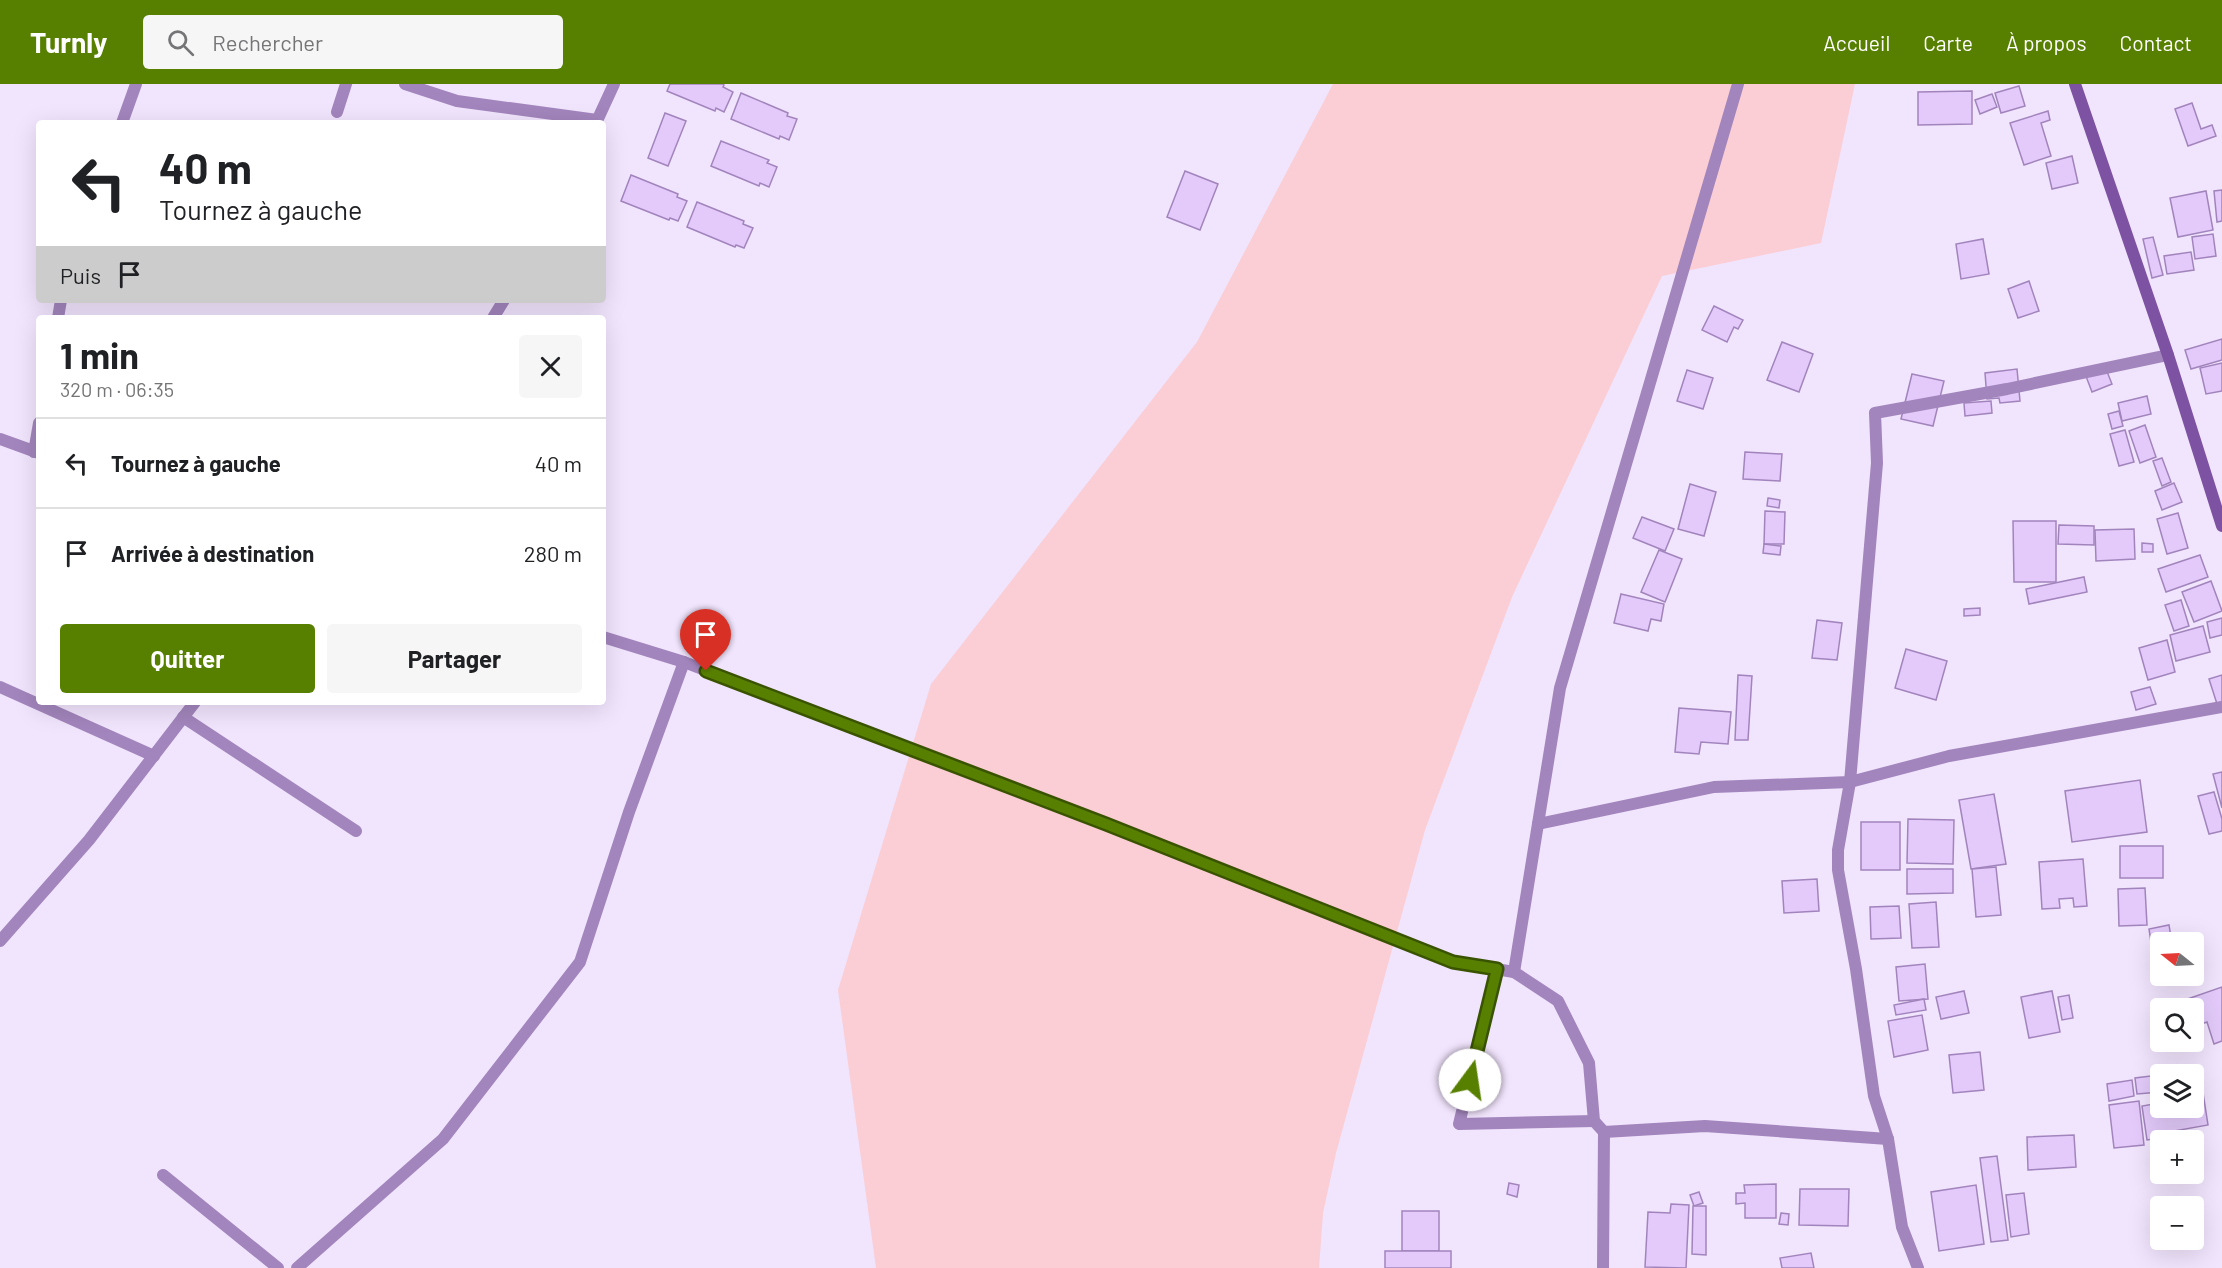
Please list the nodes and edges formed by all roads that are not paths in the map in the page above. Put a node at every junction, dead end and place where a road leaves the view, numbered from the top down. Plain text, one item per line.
1 (136, 84) edge
2 (346, 84) edge
3 (405, 84) edge
4 (614, 84) edge
5 (1738, 84) edge
6 (2075, 84) edge
7 (337, 112) dead end
8 (123, 120) edge
9 (584, 120) edge
10 (598, 120) edge
11 (2168, 355) junction
12 (0, 439) edge
13 (36, 453) edge
14 (2222, 526) edge
15 (606, 638) edge
16 (684, 662) junction
17 (0, 687) edge
18 (36, 703) edge
19 (40, 705) edge
20 (193, 705) edge
21 (2222, 707) edge
22 (183, 717) junction
23 (154, 756) junction
24 (1850, 782) junction
25 (1538, 824) junction
26 (356, 831) dead end
27 (0, 941) edge
28 (1497, 969) junction
29 (1514, 972) junction
30 (1594, 1121) junction
31 (1604, 1131) junction
32 (1888, 1139) junction
33 (163, 1175) dead end
34 (278, 1268) edge
35 (297, 1268) edge
36 (1603, 1268) edge
37 (1918, 1268) edge

1 - 8 street
2 - 7 street
3 - 9 street
4 - 10 street
5 - 25 street
6 - 11 street
11 - 14 street
11 - 24 street
12 - 13 street
15 - 16 street
16 - 28 street
16 - 35 street
17 - 18 street
19 - 23 street
20 - 22 street
21 - 24 street
22 - 23 street
22 - 26 street
23 - 27 street
24 - 25 street
24 - 32 street
25 - 29 street
28 - 29 street
28 - 30 street
29 - 30 street
30 - 31 street
31 - 32 street
31 - 36 street
32 - 37 street
33 - 34 street

